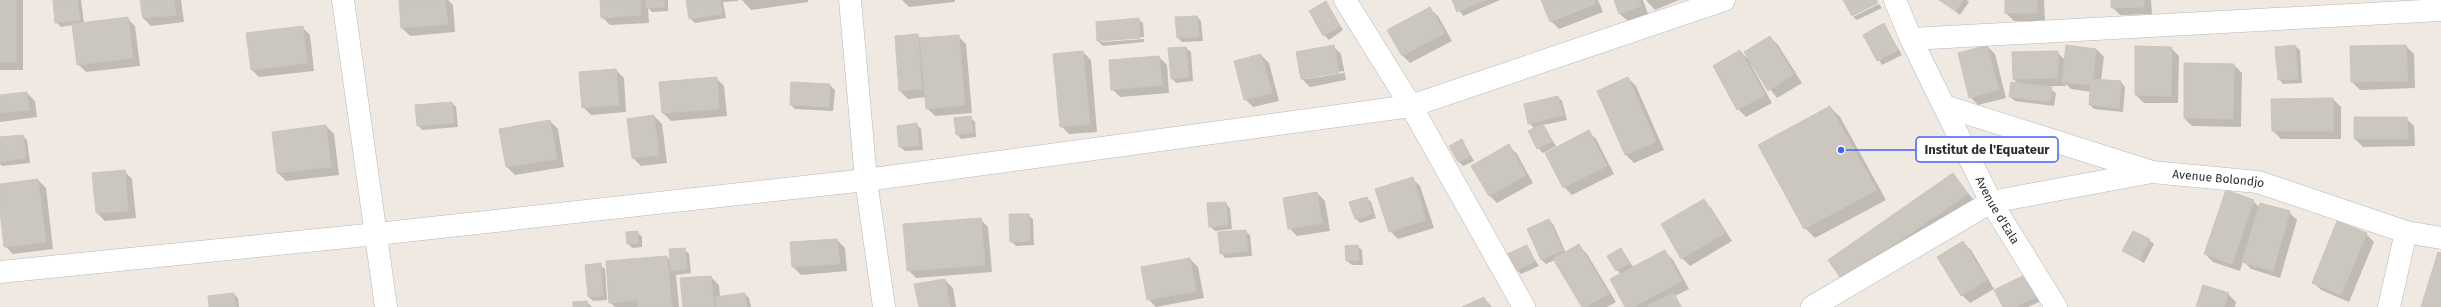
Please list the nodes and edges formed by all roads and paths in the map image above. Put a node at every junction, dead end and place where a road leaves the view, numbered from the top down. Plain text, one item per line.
1 (343, 0) edge
2 (850, 0) edge
3 (1345, 0) edge
4 (1724, 0) edge
5 (1895, 0) edge
6 (2441, 10) edge
7 (1911, 39) junction
8 (1411, 106) junction
9 (1944, 106) junction
10 (2152, 172) junction
11 (866, 180) junction
12 (1991, 202) junction
13 (2406, 232) junction
14 (377, 234) junction
15 (2441, 238) edge
16 (0, 272) edge
17 (386, 307) edge
18 (884, 307) edge
19 (1524, 307) edge
20 (1812, 307) edge
21 (2056, 307) edge
22 (2389, 307) edge

1 - 14 street
2 - 11 street
3 - 8 street
4 - 8 street
5 - 7 street, Avenue d'Eala
6 - 7 street
7 - 9 street, Avenue d'Eala
8 - 11 street
8 - 19 street
9 - 10 street
9 - 12 street, Avenue d'Eala
10 - 12 street, Avenue Bolondjo
10 - 13 street, Avenue Bolondjo
11 - 14 street
11 - 18 street
12 - 20 street, Avenue Bolondjo
12 - 21 street, Avenue d'Eala
13 - 15 street, Avenue Bolondjo
13 - 22 street
14 - 16 street
14 - 17 street

